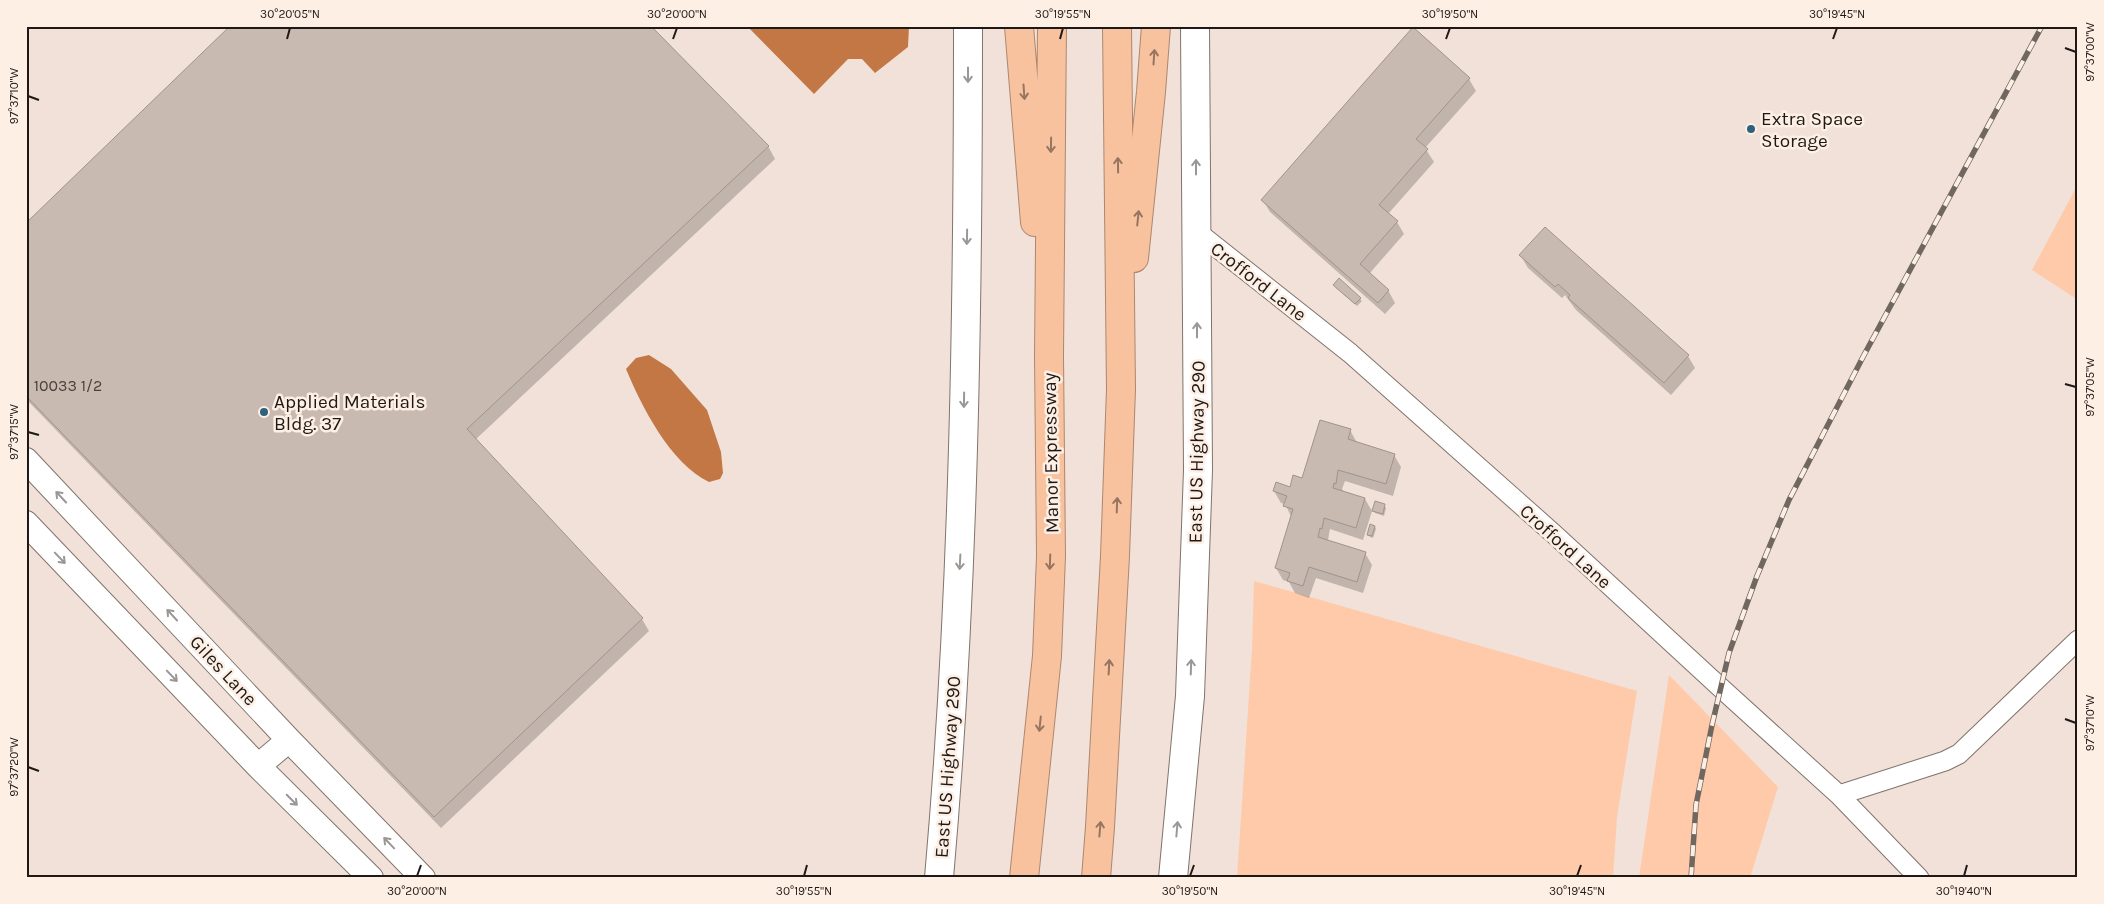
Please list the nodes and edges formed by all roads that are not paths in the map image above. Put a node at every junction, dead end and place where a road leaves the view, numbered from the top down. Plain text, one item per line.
1 (968, 26) edge
2 (1019, 26) edge
3 (1052, 26) edge
4 (1116, 26) edge
5 (1156, 26) edge
6 (1196, 26) edge
7 (1196, 231) junction
8 (1049, 356) junction
9 (1121, 389) junction
10 (26, 460) edge
11 (26, 523) edge
12 (2078, 640) edge
13 (289, 740) junction
14 (258, 766) junction
15 (1839, 795) junction
16 (371, 878) edge
17 (423, 878) edge
18 (939, 878) edge
19 (1024, 878) edge
20 (1096, 878) edge
21 (1173, 878) edge
22 (1919, 878) edge

1 -> 18 main road, East US Highway 290
2 -> 8 highway
3 -> 8 highway, Manor Expressway
9 -> 4 highway
9 -> 5 highway
7 -> 6 main road, East US Highway 290
7 - 15 street, Crofford Lane
21 -> 7 main road, East US Highway 290
8 -> 19 highway, Manor Expressway
20 -> 9 highway
13 -> 10 street, Giles Lane
11 -> 14 street
12 - 15 street
13 - 14 street
17 -> 13 street, Giles Lane
14 -> 16 street
15 - 22 street, Crofford Lane

